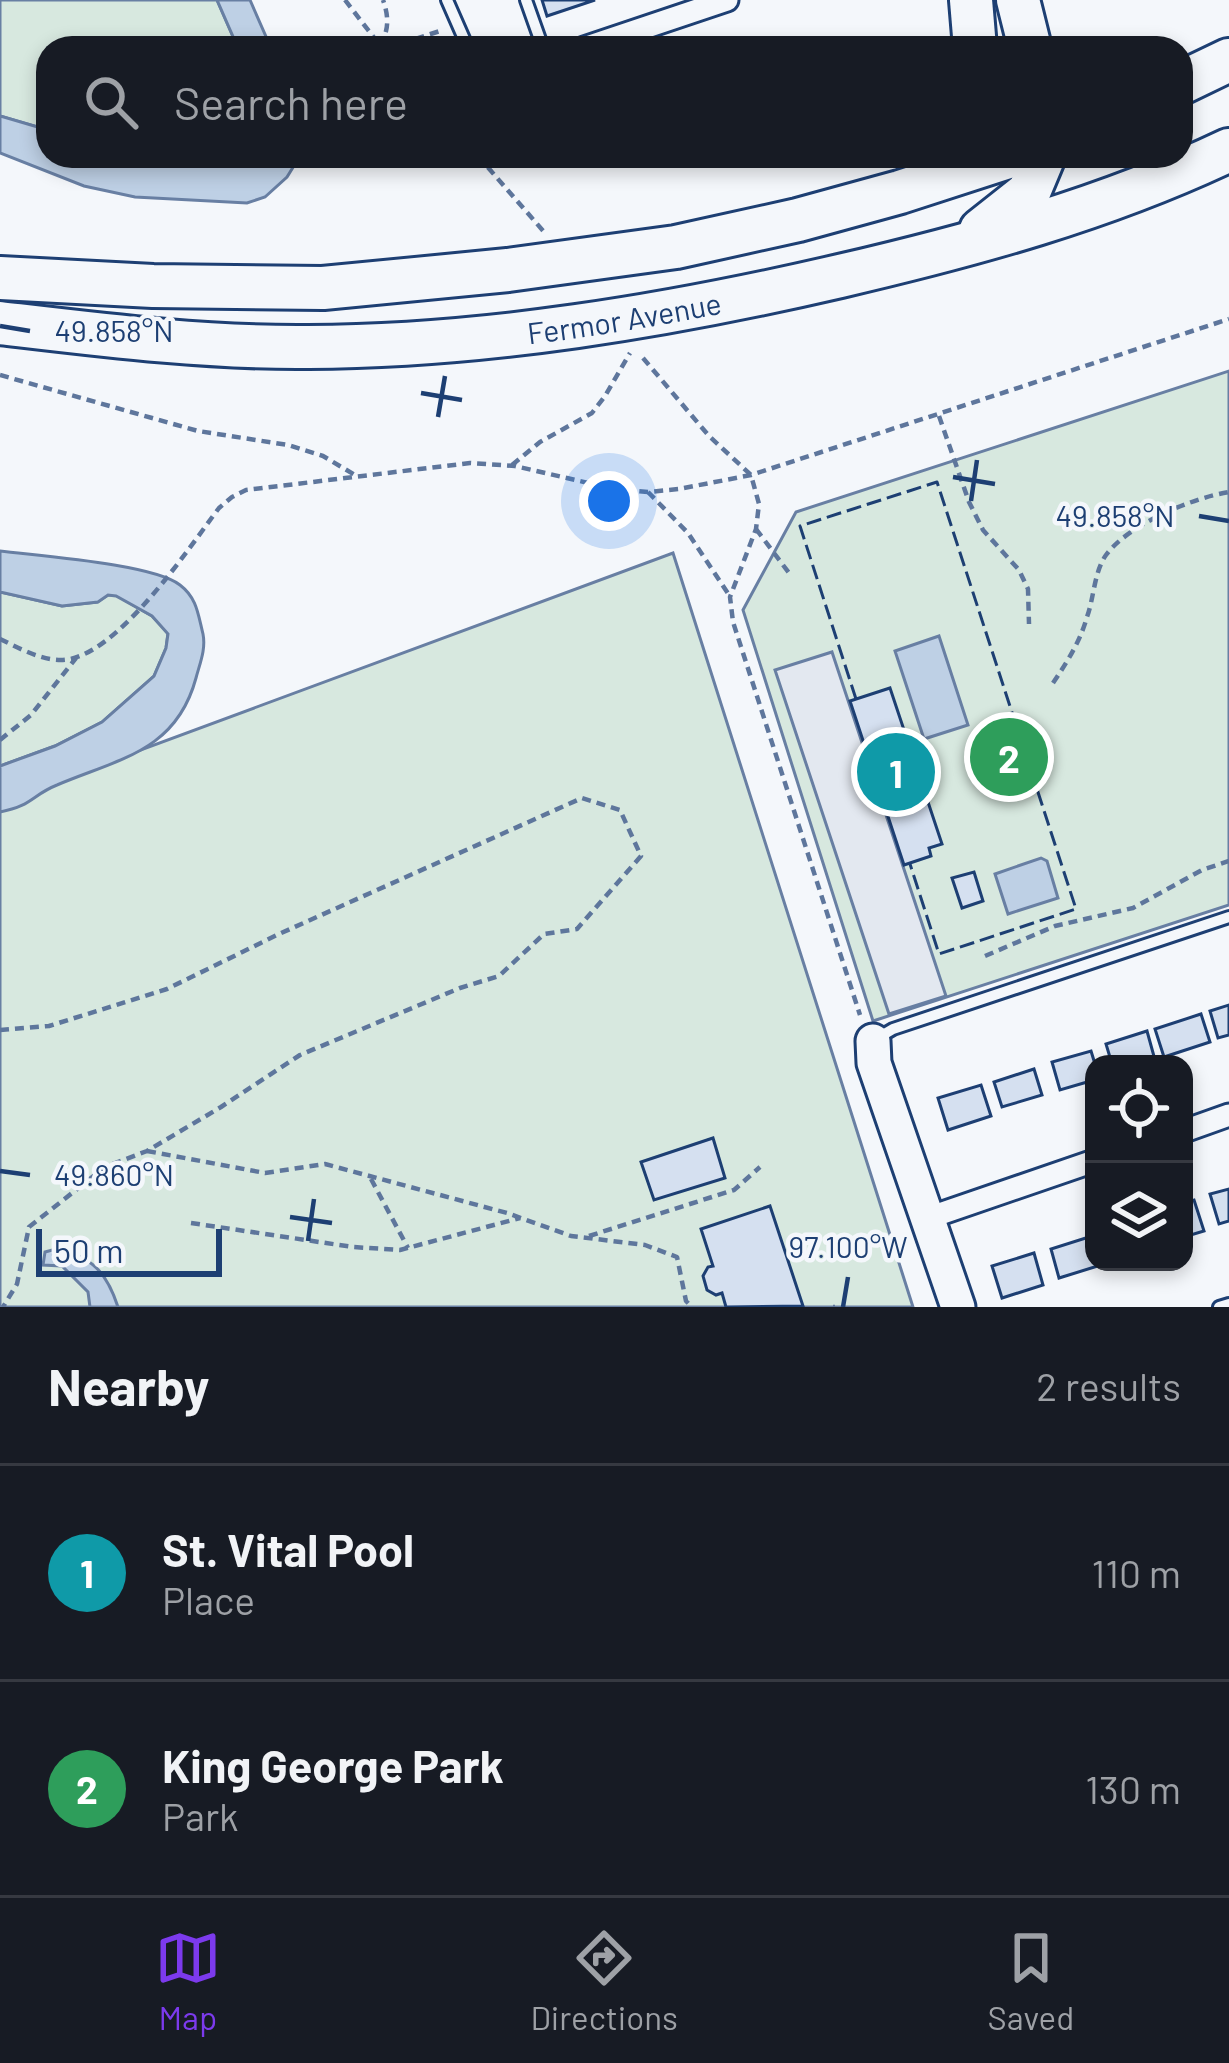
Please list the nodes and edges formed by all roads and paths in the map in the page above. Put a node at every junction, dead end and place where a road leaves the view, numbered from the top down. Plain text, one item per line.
1 (345, 0) edge
2 (383, 0) edge
3 (447, 0) edge
4 (526, 0) edge
5 (727, 0) edge
6 (971, 0) edge
7 (457, 26) junction
8 (374, 36) edge
9 (386, 36) edge
10 (422, 36) edge
11 (462, 36) edge
12 (539, 36) edge
13 (623, 36) edge
14 (974, 36) edge
15 (1229, 150) edge
16 (488, 168) edge
17 (924, 168) edge
18 (974, 168) edge
19 (1039, 168) edge
20 (1192, 168) edge
21 (1193, 168) edge
22 (900, 192) junction
23 (548, 236) dead end
24 (944, 252) junction
25 (0, 278) edge
26 (1229, 319) edge
27 (0, 323) edge
28 (634, 347) dead end
29 (643, 358) dead end
30 (0, 375) edge
31 (939, 416) junction
32 (512, 465) junction
33 (751, 475) junction
34 (355, 476) junction
35 (648, 492) junction
36 (1229, 492) edge
37 (756, 529) junction
38 (789, 573) dead end
39 (730, 597) junction
40 (1030, 625) dead end
41 (0, 638) edge
42 (76, 658) junction
43 (1053, 683) dead end
44 (0, 740) edge
45 (650, 853) dead end
46 (641, 856) junction
47 (1229, 861) edge
48 (1229, 917) edge
49 (985, 956) dead end
50 (0, 1030) edge
51 (873, 1041) junction
52 (1229, 1115) edge
53 (1193, 1128) edge
54 (147, 1151) junction
55 (1088, 1163) edge
56 (760, 1167) dead end
57 (369, 1176) junction
58 (520, 1218) junction
59 (928, 1218) junction
60 (191, 1223) dead end
61 (585, 1237) junction
62 (408, 1248) junction
63 (1229, 1304) edge
64 (3, 1307) edge
65 (692, 1307) edge
66 (958, 1307) edge
67 (1219, 1307) edge

1 - 8 path
2 - 9 path
3 - 7 lane
4 - 12 lane
5 - 13 street
6 - 14 highway
7 - 10 path
7 - 11 lane
15 - 21 highway, Fermor Avenue
16 - 23 path
17 - 22 highway
18 - 22 highway, Fermor Avenue
19 - 24 highway
20 - 24 highway, Fermor Avenue
22 - 25 highway, Fermor Avenue
24 - 27 highway, Fermor Avenue
26 - 31 path
28 - 32 path
29 - 33 path
30 - 34 path
31 - 33 path
31 - 40 path
32 - 34 path
32 - 35 path
33 - 35 path
33 - 37 path
34 - 42 path
35 - 39 path
36 - 43 path
37 - 38 path
37 - 39 path
39 - 51 path
41 - 42 path
42 - 44 path
45 - 46 path
46 - 50 path
46 - 54 path
47 - 49 path
48 - 51 lane
51 - 59 street
52 - 53 street
54 - 57 path
54 - 64 path
55 - 59 street
56 - 61 path
57 - 58 path
57 - 62 path
58 - 61 path
58 - 62 path
59 - 66 street
60 - 62 path
61 - 65 path
63 - 67 lane

